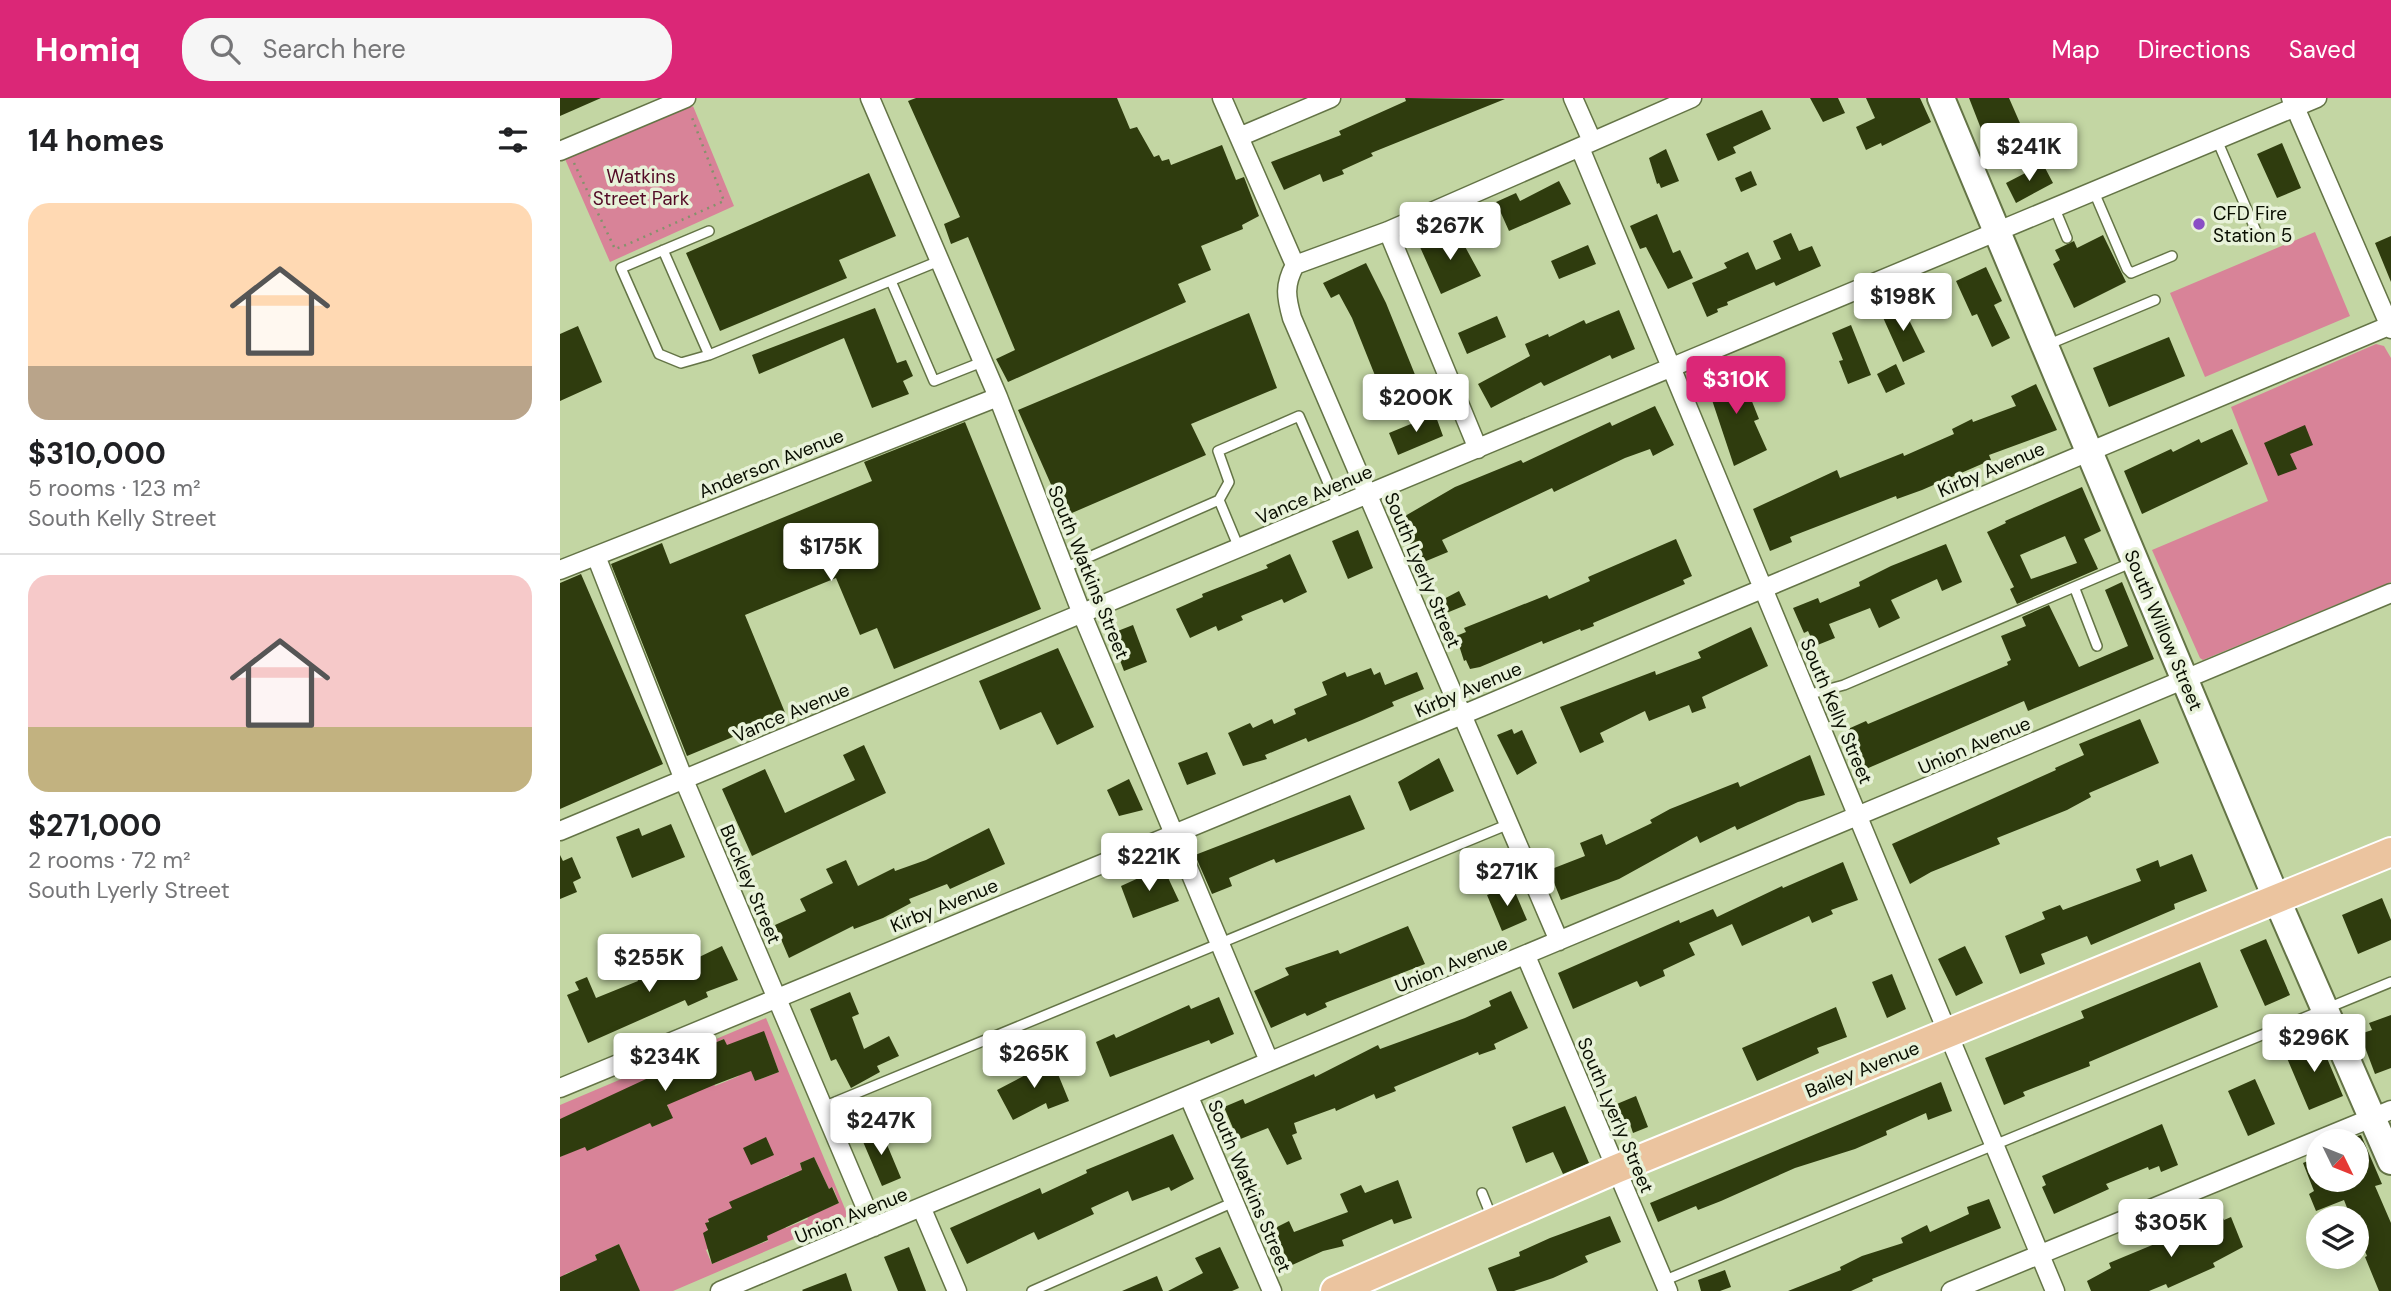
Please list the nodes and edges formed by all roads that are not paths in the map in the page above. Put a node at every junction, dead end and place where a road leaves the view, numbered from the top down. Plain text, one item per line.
1 (685, 98) edge
2 (870, 98) edge
3 (1222, 98) edge
4 (1331, 98) edge
5 (1573, 98) edge
6 (1692, 98) edge
7 (1941, 98) edge
8 (2317, 98) edge
9 (2293, 103) edge
10 (1239, 137) junction
11 (2217, 140) junction
12 (1586, 144) junction
13 (564, 149) edge
14 (2094, 192) junction
15 (2054, 209) junction
16 (709, 231) dead end
17 (1388, 231) junction
18 (1997, 233) junction
19 (2067, 238) dead end
20 (2259, 238) dead end
21 (663, 250) junction
22 (2172, 256) dead end
23 (939, 261) junction
24 (1295, 265) junction
25 (891, 281) junction
26 (2155, 300) dead end
27 (2391, 326) edge
28 (2046, 346) junction
29 (709, 355) junction
30 (982, 362) junction
31 (1670, 368) junction
32 (998, 397) junction
33 (1478, 449) junction
34 (2090, 450) junction
35 (1368, 493) junction
36 (1219, 500) junction
37 (1338, 506) junction
38 (1239, 548) junction
39 (596, 556) junction
40 (2135, 561) junction
41 (1064, 568) junction
42 (560, 570) edge
43 (1763, 588) junction
44 (2075, 589) junction
45 (2391, 593) edge
46 (1082, 614) junction
47 (2097, 646) dead end
48 (2184, 679) junction
49 (1807, 695) junction
50 (1462, 715) junction
51 (684, 780) junction
52 (1858, 817) junction
53 (1508, 824) junction
54 (560, 831) edge
55 (1173, 834) junction
56 (2391, 852) edge
57 (2277, 900) junction
58 (1559, 942) junction
59 (1219, 943) junction
60 (1526, 956) junction
61 (2391, 982) edge
62 (776, 997) junction
63 (2326, 1010) junction
64 (1948, 1034) junction
65 (1269, 1061) junction
66 (560, 1088) edge
67 (1189, 1097) junction
68 (823, 1107) junction
69 (2382, 1114) edge
70 (1994, 1145) junction
71 (2391, 1161) edge
72 (1616, 1170) junction
73 (1482, 1193) dead end
74 (1234, 1202) junction
75 (922, 1209) junction
76 (1494, 1223) junction
77 (874, 1227) junction
78 (2039, 1254) junction
79 (1665, 1286) edge
80 (720, 1291) edge
81 (957, 1291) edge
82 (1032, 1291) edge
83 (1272, 1291) edge
84 (1335, 1291) edge
85 (1951, 1291) edge
86 (2055, 1291) edge

1 - 13 street
2 - 23 street, South Watkins Street
3 - 10 street
4 - 10 street
5 - 12 street, South Kelly Street
6 - 12 street
7 - 18 main road, South Willow Street
8 - 9 street, Vance Avenue
9 - 11 street, Vance Avenue
9 - 27 street
10 - 24 street
11 - 14 street, Vance Avenue
11 - 20 lane
12 - 17 street
12 - 31 street, South Kelly Street
14 - 15 street, Vance Avenue
14 - 22 lane
15 - 18 street, Vance Avenue
15 - 19 lane
16 - 21 lane
17 - 24 street
17 - 33 street
18 - 28 main road, South Willow Street
18 - 31 street, Vance Avenue
21 - 29 lane
21 - 29 lane
23 - 25 lane
23 - 30 street, South Watkins Street
24 - 35 street, South Lyerly Street
25 - 29 lane
25 - 30 lane
26 - 28 lane
27 - 34 street, Kirby Avenue
28 - 34 main road, South Willow Street
30 - 32 street, South Watkins Street
31 - 33 street, Vance Avenue
31 - 43 street, South Kelly Street
32 - 39 street, Anderson Avenue
32 - 41 street, South Watkins Street
33 - 35 street, Vance Avenue
34 - 40 main road, South Willow Street
34 - 43 street, Kirby Avenue
35 - 37 street, Vance Avenue
35 - 50 street, South Lyerly Street
36 - 37 lane
36 - 38 lane
36 - 41 lane
37 - 38 street, Vance Avenue
38 - 46 street, Vance Avenue
39 - 42 street, Anderson Avenue
39 - 51 street, Buckley Street
40 - 44 lane
40 - 48 main road, South Willow Street
41 - 46 street, South Watkins Street
43 - 49 street, South Kelly Street
43 - 50 street, Kirby Avenue
44 - 47 lane
44 - 49 lane
45 - 48 street, Union Avenue
46 - 51 street, Vance Avenue
46 - 55 street, South Watkins Street
48 - 52 street, Union Avenue
48 - 57 main road, South Willow Street
49 - 52 street, South Kelly Street
50 - 53 street, South Lyerly Street
50 - 55 street, Kirby Avenue
51 - 54 street, Vance Avenue
51 - 62 street, Buckley Street
52 - 58 street, Union Avenue
52 - 64 street, South Kelly Street
53 - 58 street, South Lyerly Street
53 - 59 lane
55 - 59 street, South Watkins Street
55 - 62 street, Kirby Avenue
56 - 57 main road, Bailey Avenue
57 - 63 main road, South Willow Street
57 - 64 main road, Bailey Avenue
58 - 60 street, Union Avenue
59 - 65 street, South Watkins Street
59 - 68 lane
60 - 65 street, Union Avenue
60 - 72 street, South Lyerly Street
61 - 63 lane
62 - 66 street, Kirby Avenue
62 - 68 street, Buckley Street
63 - 69 main road, South Willow Street
63 - 70 lane
64 - 70 street, South Kelly Street
64 - 72 main road, Bailey Avenue
65 - 67 street, Union Avenue
67 - 74 street, South Watkins Street
67 - 75 street, Union Avenue
68 - 77 street, Buckley Street
69 - 71 main road, South Willow Street
69 - 78 street
70 - 78 street, South Kelly Street
70 - 79 lane
72 - 76 main road, Bailey Avenue
72 - 79 street, South Lyerly Street
73 - 76 lane
74 - 82 lane
74 - 83 street, South Watkins Street
75 - 77 street, Union Avenue
75 - 81 street
76 - 84 main road, Bailey Avenue
77 - 80 street, Union Avenue
78 - 85 street
78 - 86 street, South Kelly Street

